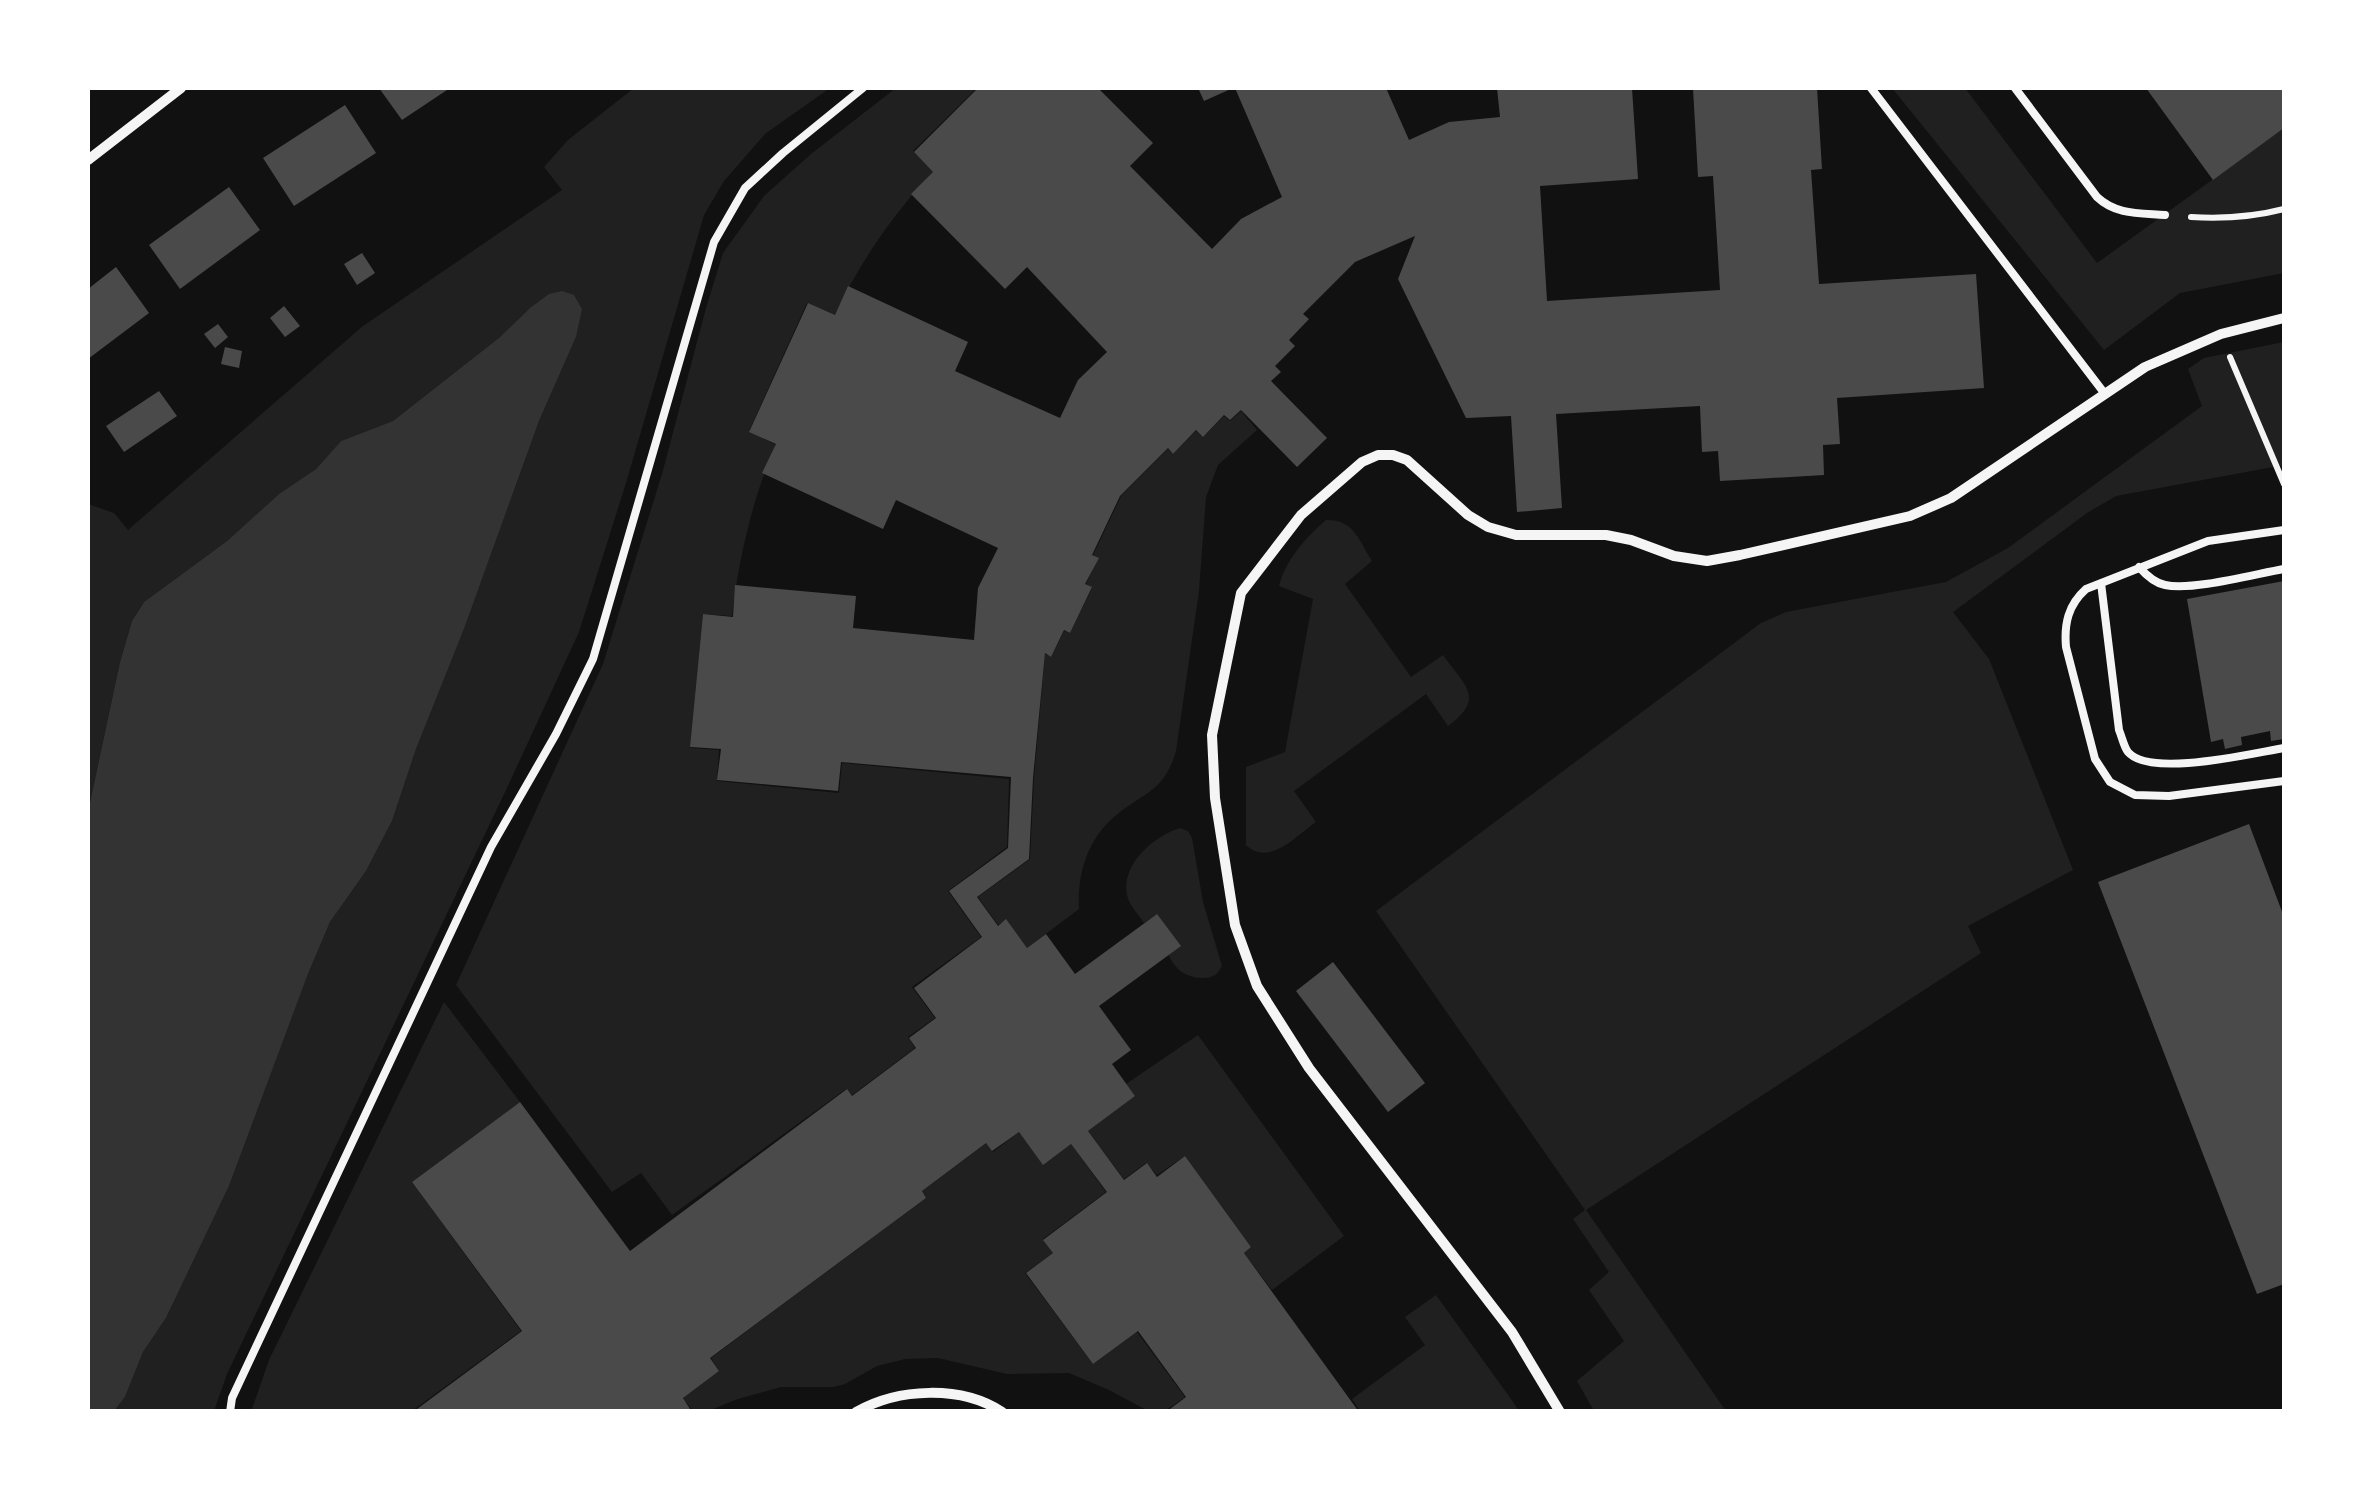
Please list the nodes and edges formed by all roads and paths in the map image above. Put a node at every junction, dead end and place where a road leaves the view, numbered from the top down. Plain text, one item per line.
1 (181, 88) edge
2 (863, 88) edge
3 (1871, 88) edge
4 (2015, 88) edge
5 (88, 160) edge
6 (2284, 209) edge
7 (2165, 215) joint
8 (2284, 318) edge
9 (2221, 334) junction
10 (2105, 394) junction
11 (2284, 484) edge
12 (2284, 530) edge
13 (2139, 568) junction
14 (2284, 568) edge
15 (2101, 583) junction
16 (2284, 748) edge
17 (2284, 781) edge
18 (230, 1412) edge
19 (856, 1412) edge
20 (1002, 1412) edge
21 (1560, 1412) edge

1 - 5 street
2 - 18 lane
3 - 10 lane
4 - 7 lane
6 - 7 path
8 - 9 street
9 - 10 street
9 - 11 path
10 - 21 street
12 - 13 lane
13 - 14 lane
13 - 15 lane
15 - 16 lane
15 - 17 lane
19 - 20 street

